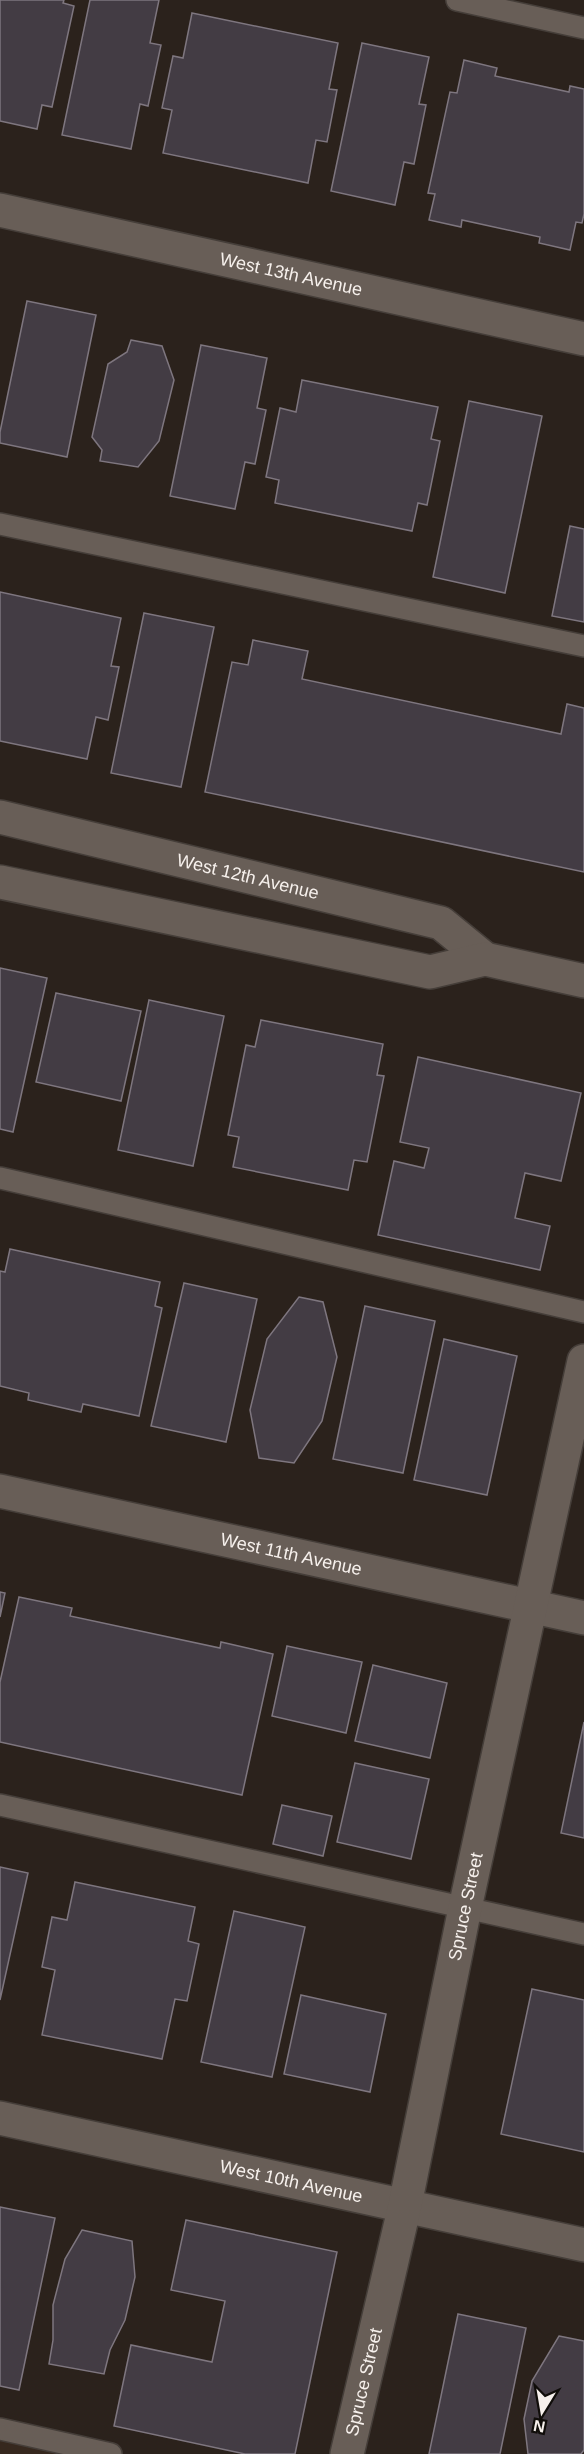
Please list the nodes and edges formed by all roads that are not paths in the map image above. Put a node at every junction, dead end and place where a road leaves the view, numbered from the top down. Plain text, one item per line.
1 (458, 0) edge
2 (584, 28) edge
3 (0, 210) edge
4 (584, 339) edge
5 (0, 524) edge
6 (584, 646) edge
7 (0, 817) edge
8 (0, 882) edge
9 (485, 959) junction
10 (584, 981) edge
11 (0, 1178) edge
12 (584, 1312) edge
13 (584, 1361) edge
14 (0, 1491) edge
15 (530, 1606) junction
16 (584, 1618) edge
17 (0, 1805) edge
18 (465, 1908) junction
19 (584, 1934) edge
20 (0, 2118) edge
21 (405, 2205) junction
22 (584, 2245) edge
23 (0, 2429) edge
24 (111, 2454) edge
25 (347, 2454) edge

1 - 2 lane
3 - 4 street, West 13th Avenue
5 - 6 lane
7 - 9 street, West 12th Avenue
8 - 9 street, West 12th Avenue
9 - 10 street, West 12th Avenue
11 - 12 lane
13 - 15 street, Spruce Street
14 - 15 street, West 11th Avenue
15 - 16 street, West 11th Avenue
15 - 18 street, Spruce Street
17 - 18 lane
18 - 19 lane
18 - 21 street, Spruce Street
20 - 21 street, West 10th Avenue
21 - 22 street, West 10th Avenue
21 - 25 street, Spruce Street
23 - 24 lane

